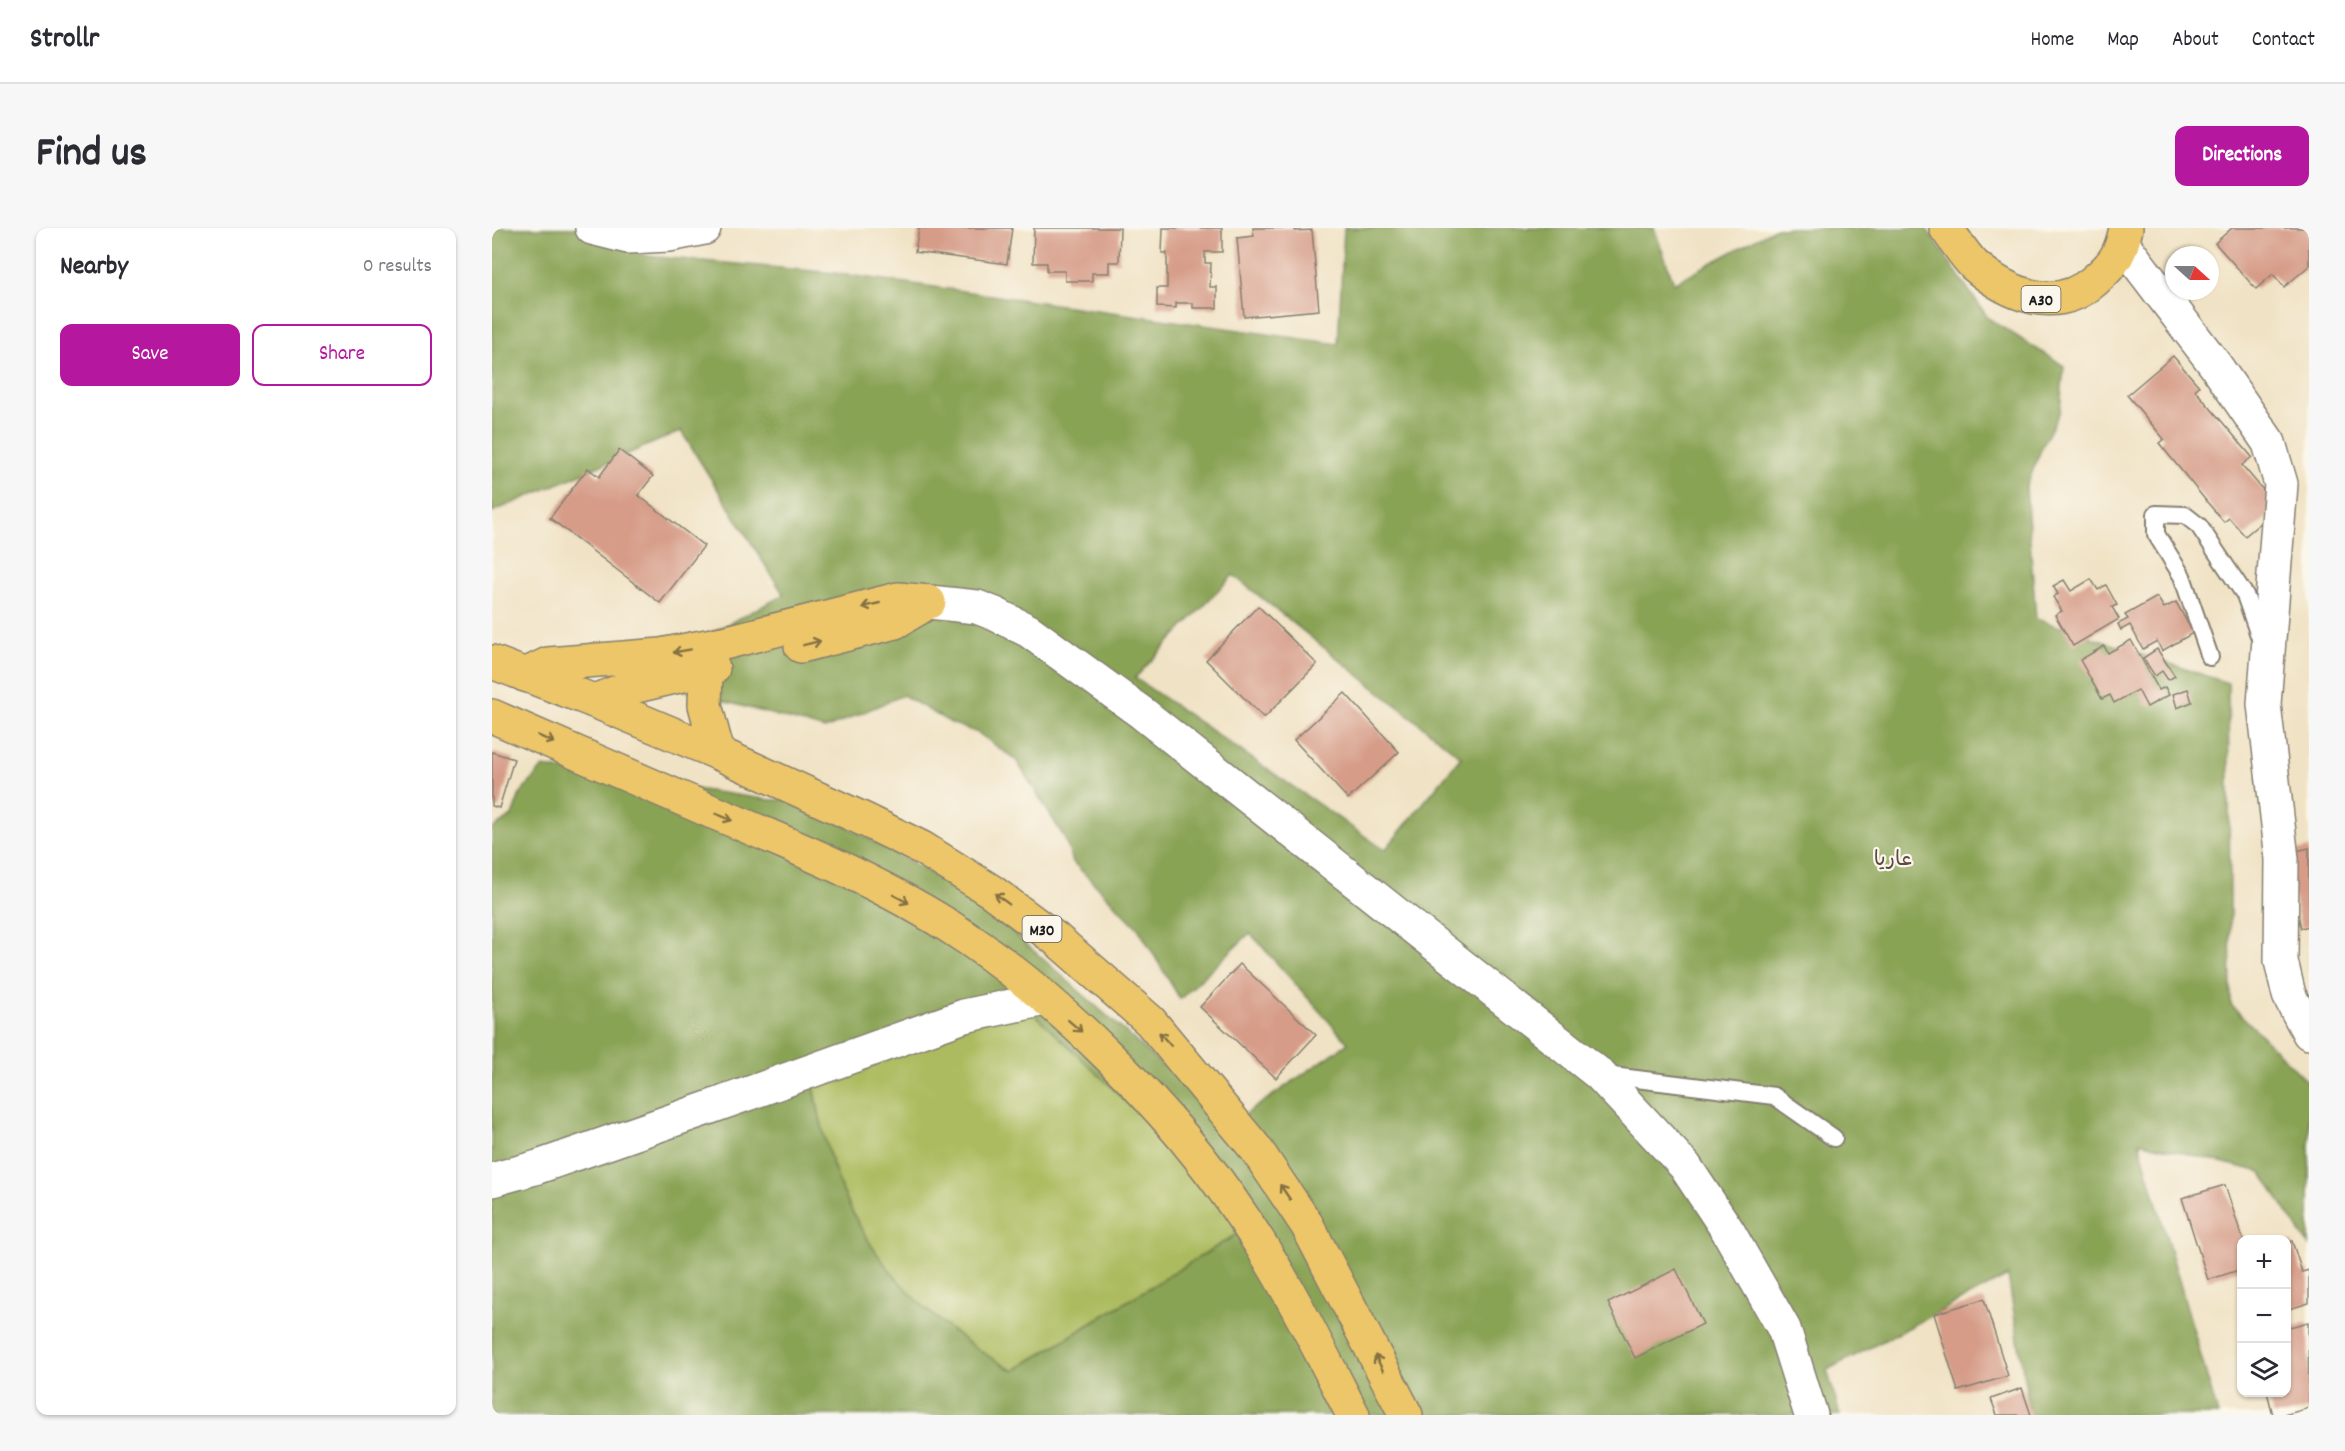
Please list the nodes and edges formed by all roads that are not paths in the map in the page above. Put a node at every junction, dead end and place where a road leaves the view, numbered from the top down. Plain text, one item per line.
1 (592, 228) edge
2 (704, 228) edge
3 (1946, 228) edge
4 (2124, 236) edge
5 (929, 602) junction
6 (2267, 656) junction
7 (2210, 657) dead end
8 (492, 662) edge
9 (706, 669) junction
10 (525, 675) junction
11 (594, 701) junction
12 (492, 716) edge
13 (718, 753) junction
14 (1045, 999) junction
15 (2308, 1036) edge
16 (1599, 1074) junction
17 (1834, 1138) dead end
18 (492, 1180) edge
19 (1353, 1415) edge
20 (1406, 1415) edge
21 (1811, 1415) edge

1 - 2 street
3 - 4 highway, A30
4 - 6 street
9 -> 5 highway
5 -> 10 highway
5 - 16 street
6 - 7 lane
6 - 15 street
8 - 10 highway, M30
9 - 11 highway
9 - 13 highway
10 - 11 highway, M30
11 - 13 highway, M30
12 -> 14 highway
20 -> 13 highway, M30
14 - 18 street
14 -> 19 highway
16 - 17 lane
16 - 21 street

